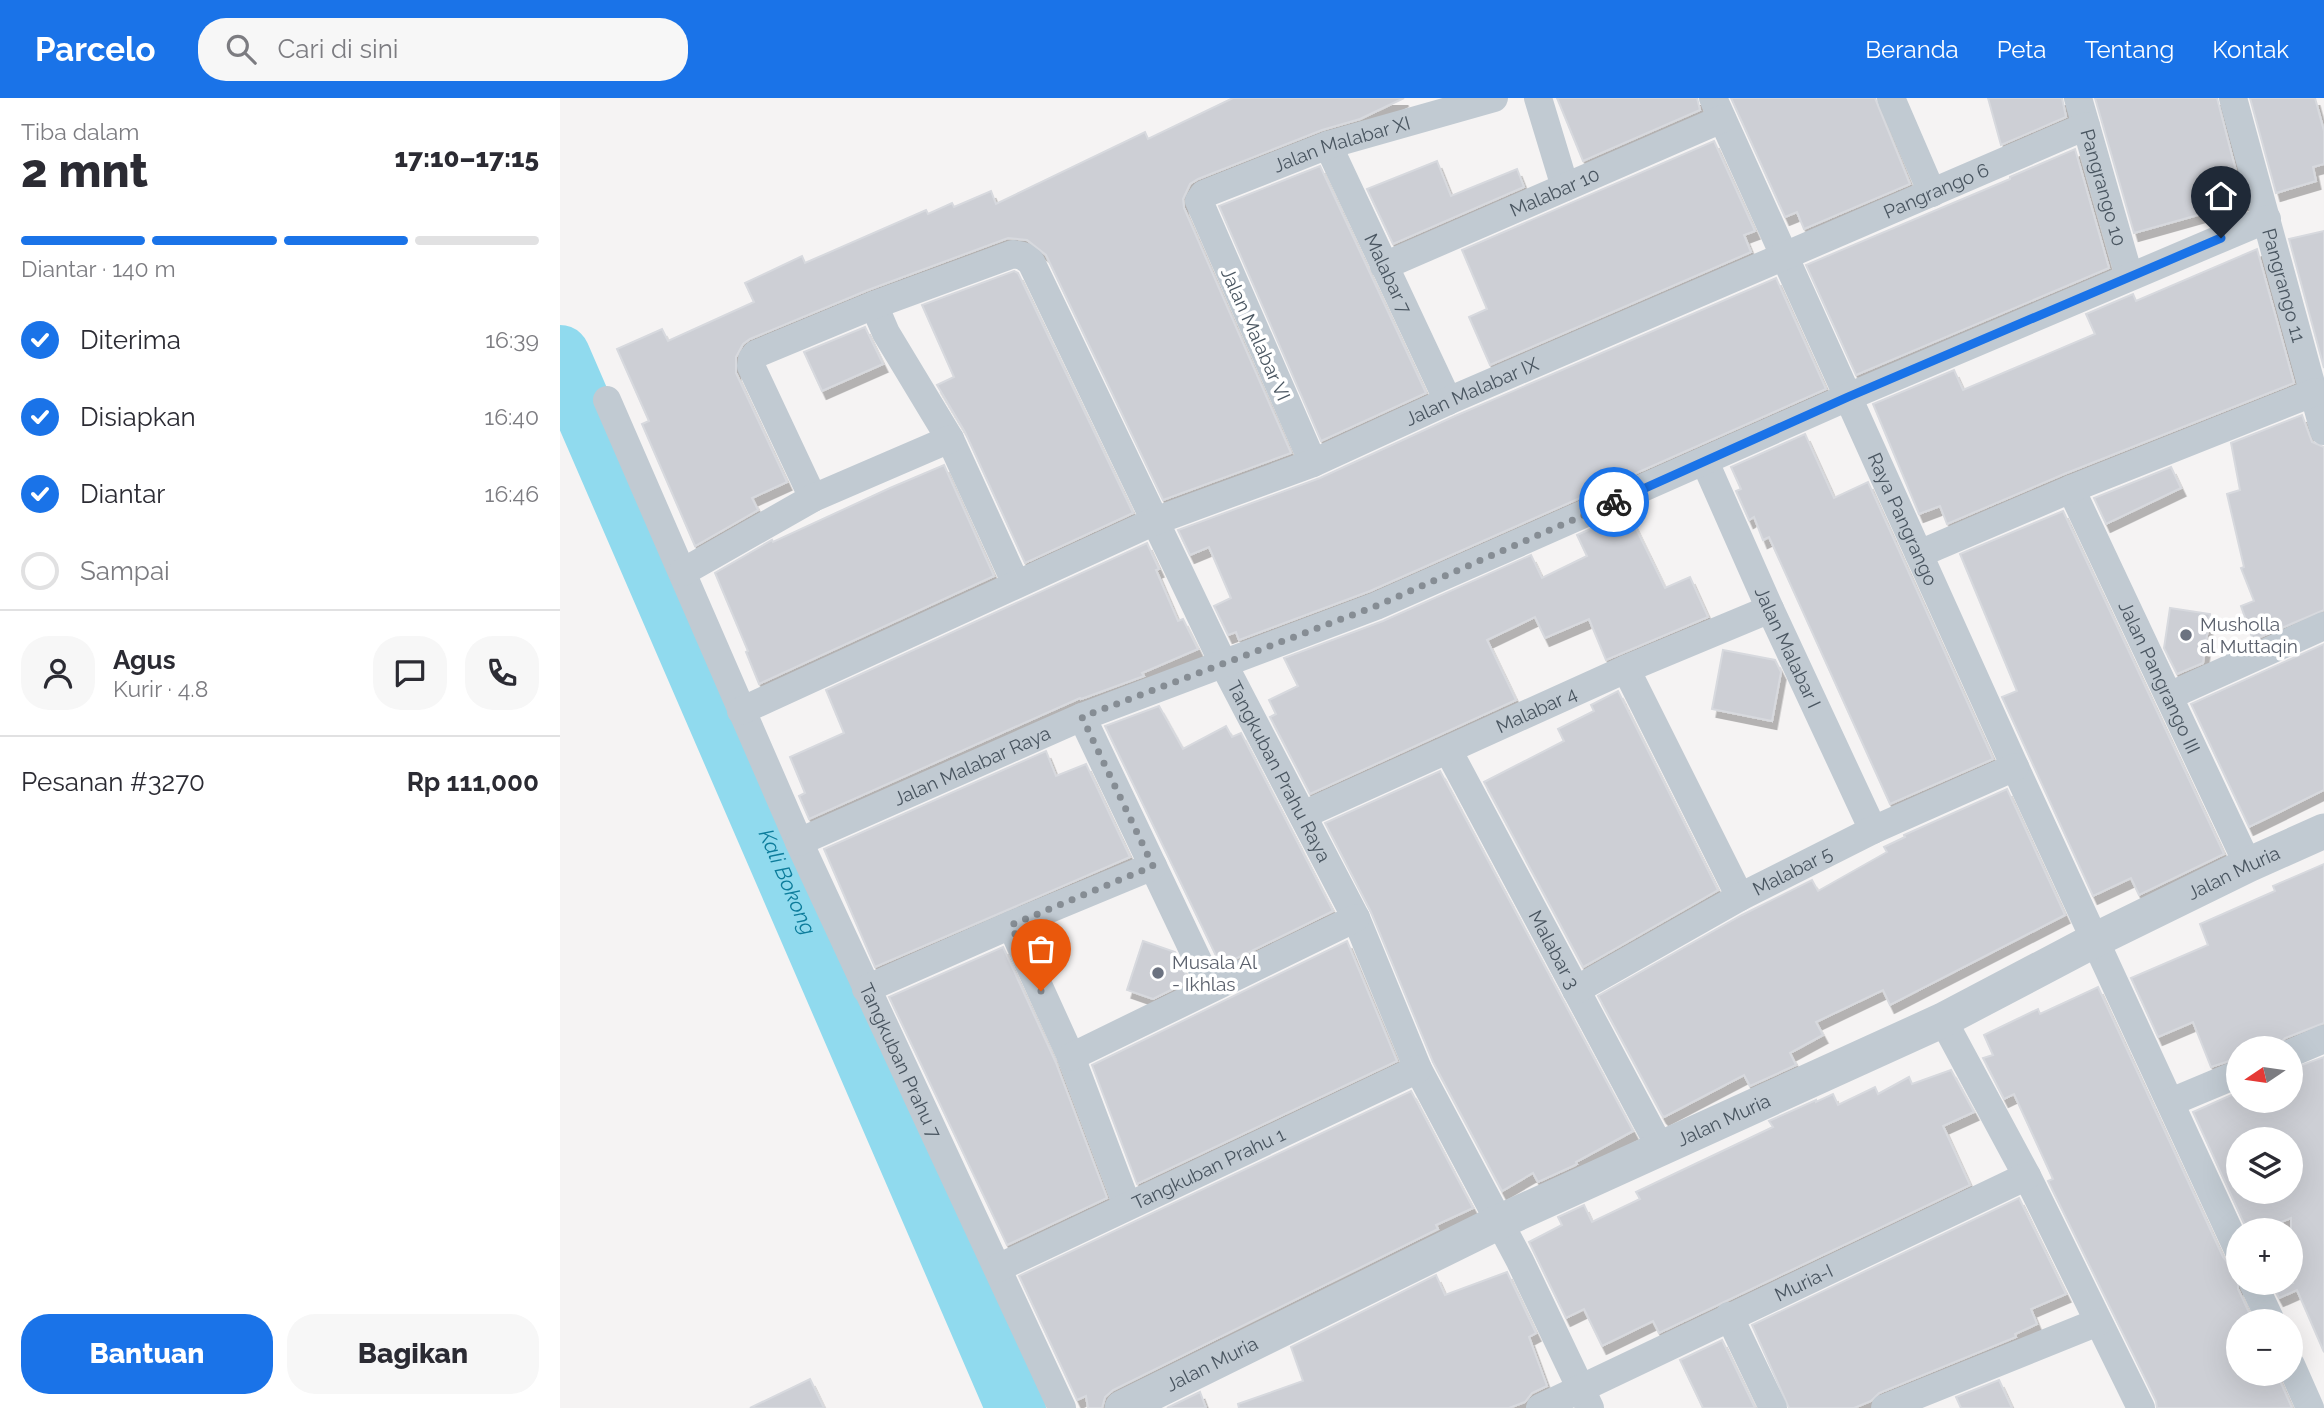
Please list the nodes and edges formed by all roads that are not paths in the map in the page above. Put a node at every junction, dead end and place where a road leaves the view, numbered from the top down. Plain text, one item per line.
1 (1494, 98) edge
2 (1538, 98) edge
3 (1891, 98) edge
4 (2078, 98) edge
5 (2233, 98) edge
6 (1718, 108) edge
7 (2086, 126) junction
8 (1328, 145) junction
9 (1565, 187) junction
10 (1932, 193) junction
11 (1200, 205) joint
12 (2267, 219) junction
13 (1785, 257) junction
14 (1384, 266) junction
15 (2129, 276) junction
16 (874, 305) junction
17 (2315, 392) junction
18 (1848, 397) junction
19 (607, 400) dead end
20 (1448, 401) junction
21 (2324, 431) edge
22 (950, 439) junction
23 (1705, 462) junction
24 (1313, 463) junction
25 (2071, 489) junction
26 (813, 498) junction
27 (1155, 521) junction
28 (1919, 554) junction
29 (683, 572) junction
30 (1016, 584) junction
31 (1770, 609) junction
32 (2324, 626) edge
33 (1224, 665) junction
34 (1626, 669) junction
35 (2169, 696) junction
36 (741, 711) junction
37 (1082, 717) junction
38 (1448, 750) junction
39 (2015, 767) junction
40 (1303, 815) junction
41 (1873, 830) junction
42 (2324, 831) edge
43 (799, 842) junction
44 (2248, 865) junction
45 (1153, 866) junction
46 (1740, 897) junction
47 (1356, 918) junction
48 (1011, 925) junction
49 (2095, 940) junction
50 (1211, 988) junction
51 (866, 989) junction
52 (1576, 990) junction
53 (1943, 1020) junction
54 (2324, 1039) edge
55 (2303, 1048) edge
56 (1071, 1057) junction
57 (1418, 1069) junction
58 (2226, 1079) edge
59 (2171, 1102) junction
60 (1661, 1149) junction
61 (2028, 1176) junction
62 (1127, 1205) junction
63 (1499, 1222) junction
64 (2226, 1223) edge
65 (998, 1268) junction
66 (1729, 1316) junction
67 (2098, 1322) junction
68 (2300, 1386) edge
69 (1585, 1398) edge
70 (1931, 1400) edge
71 (1062, 1408) edge
72 (1122, 1408) edge
73 (1540, 1408) edge
74 (1773, 1408) edge
75 (1885, 1408) edge
76 (2141, 1408) edge
77 (2310, 1408) edge

1 - 8 street, Jalan Malabar XI
2 - 9 street
3 - 10 street
4 - 7 street, Pangrango 10
5 - 12 street, Pangrango 11
6 - 9 street, Malabar 10
6 - 13 street, Raya Pangrango
7 - 10 street, Pangrango 6
7 - 15 street, Pangrango 10
8 - 11 street, Jalan Malabar XI
8 - 14 street, Malabar 7
9 - 14 street, Malabar 10
10 - 13 street, Pangrango 6
11 - 24 street, Jalan Malabar VI
12 - 15 street, Jalan Malabar Raya
12 - 17 street, Pangrango 11
13 - 18 street, Raya Pangrango
13 - 20 street, Jalan Malabar IX
14 - 20 street, Malabar 7
15 - 18 street, Jalan Malabar Raya
16 - 22 street
16 - 26 street
16 - 27 street, Tangkuban Prahu Raya
17 - 21 street, Pangrango 11
17 - 25 street
18 - 23 street, Jalan Malabar Raya
18 - 28 street, Raya Pangrango
19 - 29 street, Tangkuban Prahu 7
20 - 24 street, Jalan Malabar IX
22 - 26 street
22 - 30 street
23 - 31 street, Jalan Malabar I
23 - 33 street, Jalan Malabar Raya
24 - 27 street, Jalan Malabar IX
25 - 28 street
25 - 35 street, Jalan Pangrango III
26 - 29 street
27 - 30 street, Jalan Malabar IX
27 - 33 street, Tangkuban Prahu Raya
28 - 39 street, Raya Pangrango
29 - 36 street, Tangkuban Prahu 7
30 - 36 street, Jalan Malabar IX
31 - 34 street, Malabar 4
31 - 41 street, Jalan Malabar I
32 - 35 street
33 - 37 street, Jalan Malabar Raya
33 - 40 street, Tangkuban Prahu Raya
34 - 38 street, Malabar 4
34 - 46 street
35 - 44 street, Jalan Pangrango III
36 - 43 street, Tangkuban Prahu 7
37 - 43 street, Jalan Malabar Raya
37 - 45 street
38 - 40 street, Malabar 4
38 - 52 street, Malabar 3
39 - 41 street, Malabar 5
39 - 49 street, Raya Pangrango
40 - 47 street, Tangkuban Prahu Raya
41 - 46 street, Malabar 5
42 - 44 street, Jalan Muria
43 - 51 street, Tangkuban Prahu 7
44 - 49 street, Jalan Muria
45 - 48 street
45 - 50 street
46 - 52 street, Malabar 5
47 - 50 street
47 - 57 street, Tangkuban Prahu Raya
48 - 51 street
48 - 56 street
49 - 53 street, Jalan Muria
49 - 59 street, Raya Pangrango
50 - 56 street
51 - 65 street, Tangkuban Prahu 7
52 - 60 street, Malabar 3
53 - 60 street, Jalan Muria
53 - 61 street
54 - 55 street
56 - 62 street
57 - 62 street, Tangkuban Prahu 1
57 - 63 street, Tangkuban Prahu Raya
58 - 59 street
59 - 64 street, Raya Pangrango
60 - 63 street, Jalan Muria
61 - 66 street, Muria-I
61 - 67 street
62 - 65 street, Tangkuban Prahu 1
63 - 69 street, Tangkuban Prahu Raya
63 - 72 street, Jalan Muria
65 - 71 street, Tangkuban Prahu 7
66 - 69 street, Muria-I
66 - 74 street
67 - 70 street
67 - 76 street
68 - 77 street
69 - 73 street, Muria-I
70 - 75 street

